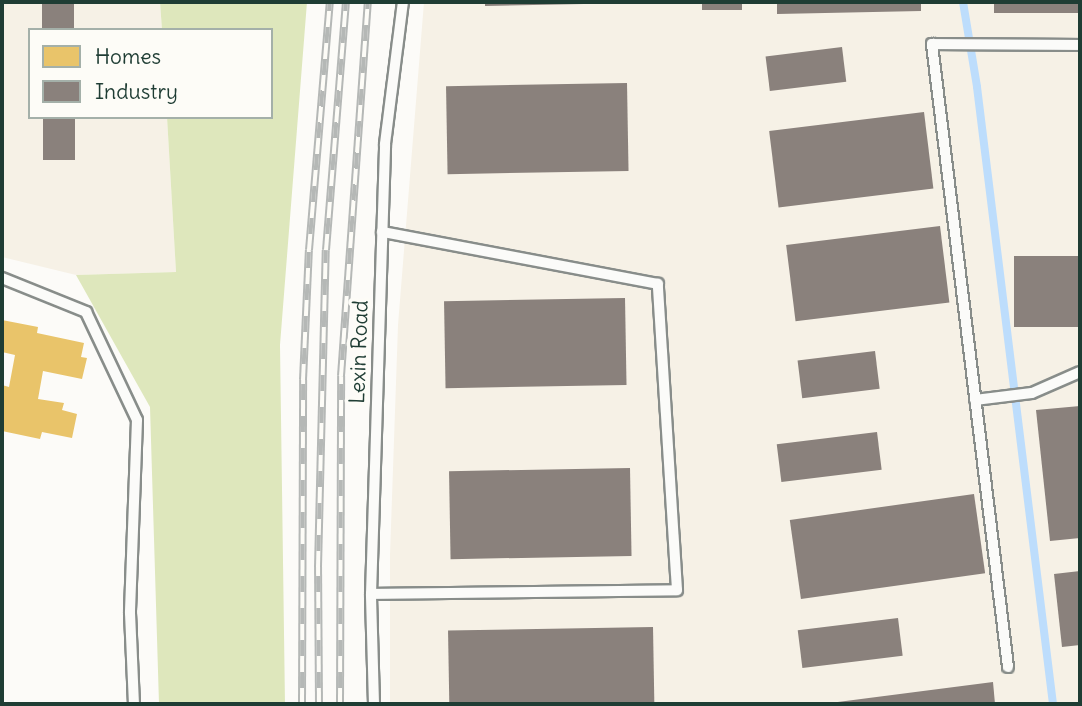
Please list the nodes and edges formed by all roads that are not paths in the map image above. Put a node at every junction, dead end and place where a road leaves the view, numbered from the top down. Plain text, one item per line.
1 (403, 2) edge
2 (1080, 45) edge
3 (383, 232) junction
4 (2, 278) edge
5 (1080, 372) edge
6 (975, 400) junction
7 (371, 594) junction
8 (1008, 667) dead end
9 (134, 704) edge
10 (374, 704) edge

1 - 3 lane, Lexin Road
2 - 6 lane
3 - 7 lane, Lexin Road
3 - 7 lane
4 - 9 lane
5 - 6 lane
6 - 8 lane
7 - 10 lane, Lexin Road

